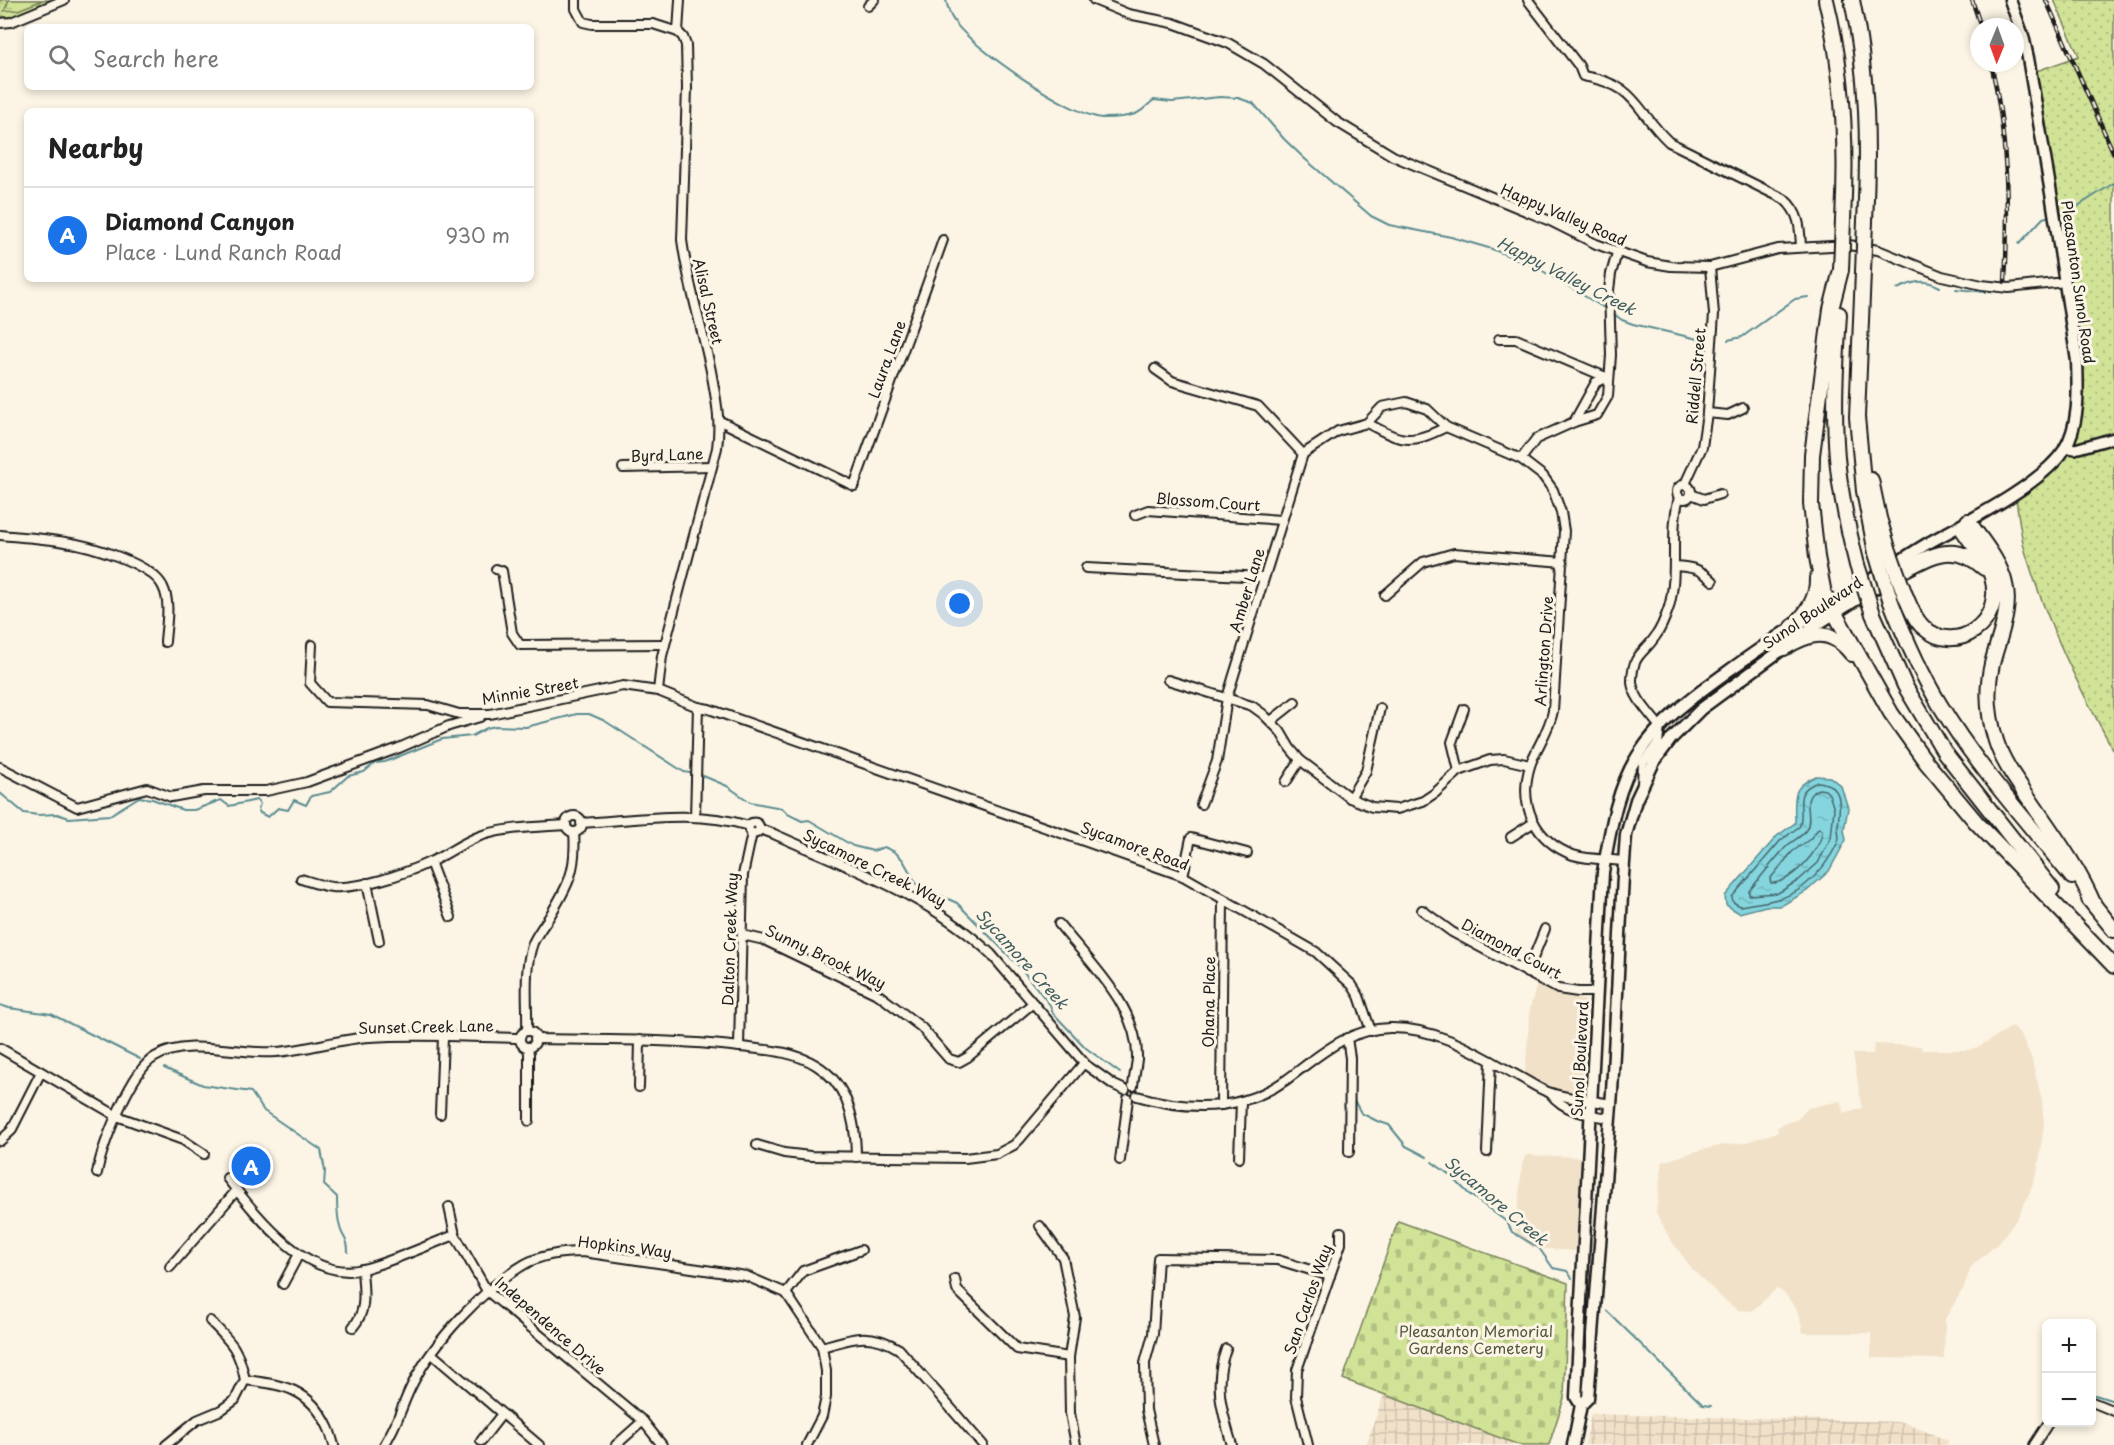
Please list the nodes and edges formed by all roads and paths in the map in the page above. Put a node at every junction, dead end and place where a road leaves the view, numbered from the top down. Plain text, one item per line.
1 (64, 0) edge
2 (576, 0) edge
3 (680, 0) edge
4 (1094, 0) edge
5 (1528, 0) edge
6 (1826, 0) edge
7 (1852, 0) edge
8 (2010, 0) edge
9 (0, 23) edge
10 (678, 32) junction
11 (943, 240) dead end
12 (1801, 247) junction
13 (1617, 253) junction
14 (1710, 267) junction
15 (1841, 270) junction
16 (2065, 282) junction
17 (1499, 339) dead end
18 (1155, 369) dead end
19 (1608, 378) junction
20 (1743, 408) dead end
21 (1707, 413) junction
22 (720, 421) junction
23 (1574, 422) junction
24 (1367, 423) junction
25 (1446, 427) junction
26 (2114, 438) edge
27 (2065, 447) junction
28 (1303, 454) junction
29 (1521, 459) junction
30 (712, 466) junction
31 (623, 468) dead end
32 (1685, 484) junction
33 (1691, 494) junction
34 (1719, 494) dead end
35 (1680, 497) junction
36 (1135, 515) dead end
37 (1281, 520) junction
38 (1814, 522) junction
39 (1964, 524) junction
40 (0, 535) edge
41 (1882, 550) junction
42 (1563, 562) junction
43 (1674, 566) junction
44 (1086, 568) dead end
45 (496, 569) dead end
46 (1902, 571) junction
47 (1264, 576) junction
48 (1991, 576) junction
49 (1713, 581) dead end
50 (1385, 595) dead end
51 (1833, 609) junction
52 (1792, 628) junction
53 (165, 642) dead end
54 (665, 644) junction
55 (312, 645) dead end
56 (1784, 648) junction
57 (1862, 664) junction
58 (1168, 680) dead end
59 (658, 692) junction
60 (1227, 698) junction
61 (1295, 702) dead end
62 (698, 707) junction
63 (1380, 708) dead end
64 (1464, 709) dead end
65 (490, 714) junction
66 (1271, 721) junction
67 (1660, 727) junction
68 (1300, 760) junction
69 (1530, 765) junction
70 (0, 767) edge
71 (1459, 771) junction
72 (1286, 782) dead end
73 (1642, 785) junction
74 (1350, 798) junction
75 (1201, 804) dead end
76 (694, 817) junction
77 (1533, 823) junction
78 (581, 824) junction
79 (566, 825) junction
80 (750, 830) junction
81 (574, 832) junction
82 (1511, 837) dead end
83 (1248, 853) dead end
84 (1605, 859) junction
85 (1624, 861) junction
86 (430, 862) junction
87 (1183, 876) junction
88 (301, 879) dead end
89 (367, 883) junction
90 (1223, 899) junction
91 (2094, 905) junction
92 (1422, 910) dead end
93 (451, 916) dead end
94 (1059, 924) dead end
95 (1545, 929) dead end
96 (2114, 930) edge
97 (742, 935) junction
98 (379, 941) dead end
99 (2114, 966) edge
100 (1527, 973) junction
101 (1597, 992) junction
102 (1033, 1003) junction
103 (527, 1031) junction
104 (1371, 1031) junction
105 (443, 1037) junction
106 (520, 1038) junction
107 (1347, 1038) junction
108 (535, 1039) junction
109 (640, 1040) junction
110 (528, 1047) junction
111 (739, 1047) junction
112 (0, 1048) edge
113 (1491, 1061) junction
114 (1084, 1063) junction
115 (41, 1072) junction
116 (639, 1087) dead end
117 (1129, 1088) junction
118 (1550, 1093) junction
119 (1137, 1096) junction
120 (1128, 1099) junction
121 (1593, 1100) junction
122 (1241, 1101) junction
123 (1611, 1104) junction
124 (1221, 1106) junction
125 (440, 1114) dead end
126 (1591, 1115) junction
127 (117, 1116) junction
128 (1610, 1118) junction
129 (529, 1121) dead end
130 (0, 1141) edge
131 (757, 1145) dead end
132 (1349, 1152) dead end
133 (1487, 1152) dead end
134 (204, 1154) dead end
135 (856, 1157) junction
136 (1239, 1158) dead end
137 (1120, 1160) dead end
138 (97, 1173) dead end
139 (227, 1179) dead end
140 (237, 1190) junction
141 (449, 1207) dead end
142 (1040, 1226) dead end
143 (1341, 1232) dead end
144 (455, 1235) junction
145 (861, 1250) dead end
146 (299, 1254) junction
147 (170, 1267) dead end
148 (362, 1269) junction
149 (1330, 1276) junction
150 (955, 1279) dead end
151 (283, 1284) dead end
152 (488, 1291) junction
153 (786, 1293) junction
154 (1581, 1306) junction
155 (210, 1321) dead end
156 (353, 1327) dead end
157 (822, 1347) junction
158 (1226, 1348) dead end
159 (432, 1354) junction
160 (1069, 1357) junction
161 (1590, 1362) junction
162 (245, 1380) junction
163 (2096, 1404) edge
164 (1581, 1405) junction
165 (2114, 1411) edge
166 (502, 1414) junction
167 (643, 1421) junction
168 (2046, 1427) edge
169 (481, 1441) dead end
170 (166, 1445) edge
171 (334, 1445) edge
172 (384, 1445) edge
173 (539, 1445) edge
174 (616, 1445) edge
175 (662, 1445) edge
176 (807, 1445) edge
177 (983, 1445) edge
178 (1076, 1445) edge
179 (1155, 1445) edge
180 (1232, 1445) edge
181 (1308, 1445) edge
182 (1573, 1445) edge
183 (2034, 1445) edge

1 - 9 street
2 - 10 street
3 - 10 street
4 - 13 street, Happy Valley Road
5 - 12 street
6 - 15 highway, bridge
7 - 41 highway, bridge
8 - 16 main road, Pleasanton Sunol Road
10 - 22 street, Alisal Street
11 - 22 street, Laura Lane
12 - 14 street, Happy Valley Road
12 - 16 street, Happy Valley Road
13 - 14 street, Happy Valley Road
13 - 19 street
14 - 21 street, Riddell Street
15 - 38 highway
15 - 99 highway, bridge
16 - 27 main road, Pleasanton Sunol Road
17 - 19 street
18 - 28 street
19 - 23 street
19 - 23 street
20 - 21 street
21 - 32 street, Riddell Street
22 - 30 street, Alisal Street
23 - 29 street
24 - 25 street
24 - 25 street
24 - 28 street
25 - 29 street
26 - 27 street
27 - 39 main road, Pleasanton Sunol Road
28 - 37 street, Amber Lane
29 - 42 street, Arlington Drive
30 - 31 street, Byrd Lane
30 - 54 street, Alisal Street
32 - 33 street
32 - 35 street
33 - 34 street
33 - 35 street
35 - 43 street
36 - 37 street, Blossom Court
37 - 47 street, Amber Lane
38 - 51 highway
38 - 52 highway
39 - 46 main road, Sunol Boulevard
39 - 48 highway
39 - 51 main road, Sunol Boulevard
39 - 91 highway
40 - 53 street
41 - 48 highway, bridge
41 - 91 highway, bridge
42 - 50 street
42 - 69 street, Arlington Drive
43 - 49 street
43 - 67 street
44 - 47 street
45 - 54 street
46 - 48 highway
46 - 51 main road, Sunol Boulevard
47 - 60 street, Amber Lane
51 - 52 main road, Sunol Boulevard
51 - 56 main road, Sunol Boulevard
51 - 57 highway
52 - 67 main road, Sunol Boulevard
54 - 59 street, Alisal Street
55 - 65 street, Minnie Street
56 - 57 highway
56 - 73 main road, Sunol Boulevard
57 - 99 highway
58 - 60 street
59 - 62 street, Sycamore Road
59 - 65 street, Minnie Street
60 - 66 street
60 - 75 street, Amber Lane
61 - 66 street
62 - 76 street
62 - 87 street, Sycamore Road
63 - 74 street
64 - 71 street
65 - 70 street
66 - 68 street
67 - 73 street, Sunol Boulevard
67 - 84 main road, Sunol Boulevard
68 - 72 street
68 - 74 street
69 - 71 street
69 - 77 street, Arlington Drive
71 - 74 street
73 - 85 main road, Sunol Boulevard
76 - 78 street
76 - 80 street
77 - 82 street
77 - 84 street, Arlington Drive
78 - 79 street
78 - 81 street
79 - 81 street
79 - 86 street
80 - 97 street, Dalton Creek Way
80 - 102 street, Sycamore Creek Way
81 - 103 street
83 - 87 street
84 - 85 street, Arlington Drive
84 - 101 main road, Sunol Boulevard
85 - 123 main road, Sunol Boulevard
86 - 89 street
86 - 93 street
87 - 90 street, Sycamore Road
88 - 89 street
89 - 98 street
90 - 104 street, Sycamore Road
90 - 124 street, Ohana Place
91 - 96 highway
92 - 100 street, Diamond Court
94 - 117 street
95 - 100 street
97 - 102 street, Sunny Brook Way
97 - 111 street, Dalton Creek Way
100 - 101 street, Diamond Court
101 - 121 main road, Sunol Boulevard
102 - 114 street, Sycamore Creek Way
103 - 106 street
103 - 108 street
104 - 107 street
104 - 113 street
105 - 106 street, Sunset Creek Lane
105 - 125 street
105 - 127 street, Sunset Creek Lane
106 - 110 street
107 - 122 street
107 - 132 street
108 - 109 street
108 - 110 street
109 - 111 street
109 - 116 street
110 - 129 street
111 - 135 street
112 - 115 street
113 - 118 street
113 - 133 street
114 - 117 street, Sycamore Creek Way
114 - 135 street
115 - 127 street
115 - 130 street
117 - 119 street
117 - 120 street
118 - 121 street
118 - 126 street
119 - 120 street
119 - 124 street
120 - 137 street
121 - 123 street
121 - 126 main road, Sunol Boulevard
122 - 124 street
122 - 136 street
123 - 128 main road, Sunol Boulevard
126 - 128 street
126 - 154 main road, Sunol Boulevard
127 - 134 street
127 - 138 street, Sunset Creek Lane
128 - 161 main road, Sunol Boulevard
131 - 135 street
139 - 140 street
140 - 146 street
140 - 147 street
141 - 144 street, Independence Drive
142 - 160 street
143 - 149 street, San Carlos Way
144 - 148 street
144 - 152 street, Independence Drive
145 - 153 street
146 - 148 street
146 - 151 street
148 - 156 street
149 - 179 street
149 - 181 street, San Carlos Way
150 - 160 street
152 - 153 street, Hopkins Way
152 - 159 street, Hopkins Way
152 - 167 street, Independence Drive
153 - 157 street
154 - 161 main road
154 - 164 main road, Sunol Boulevard
155 - 162 street
157 - 176 street
157 - 177 street
158 - 180 street
159 - 166 street
159 - 172 street, Hopkins Way
160 - 178 street
161 - 164 main road, Sunol Boulevard
162 - 170 street
162 - 171 street
163 - 165 street
164 - 182 main road, Sunol Boulevard
166 - 169 street
166 - 173 street
167 - 174 street
167 - 175 street, Independence Drive
168 - 183 street

